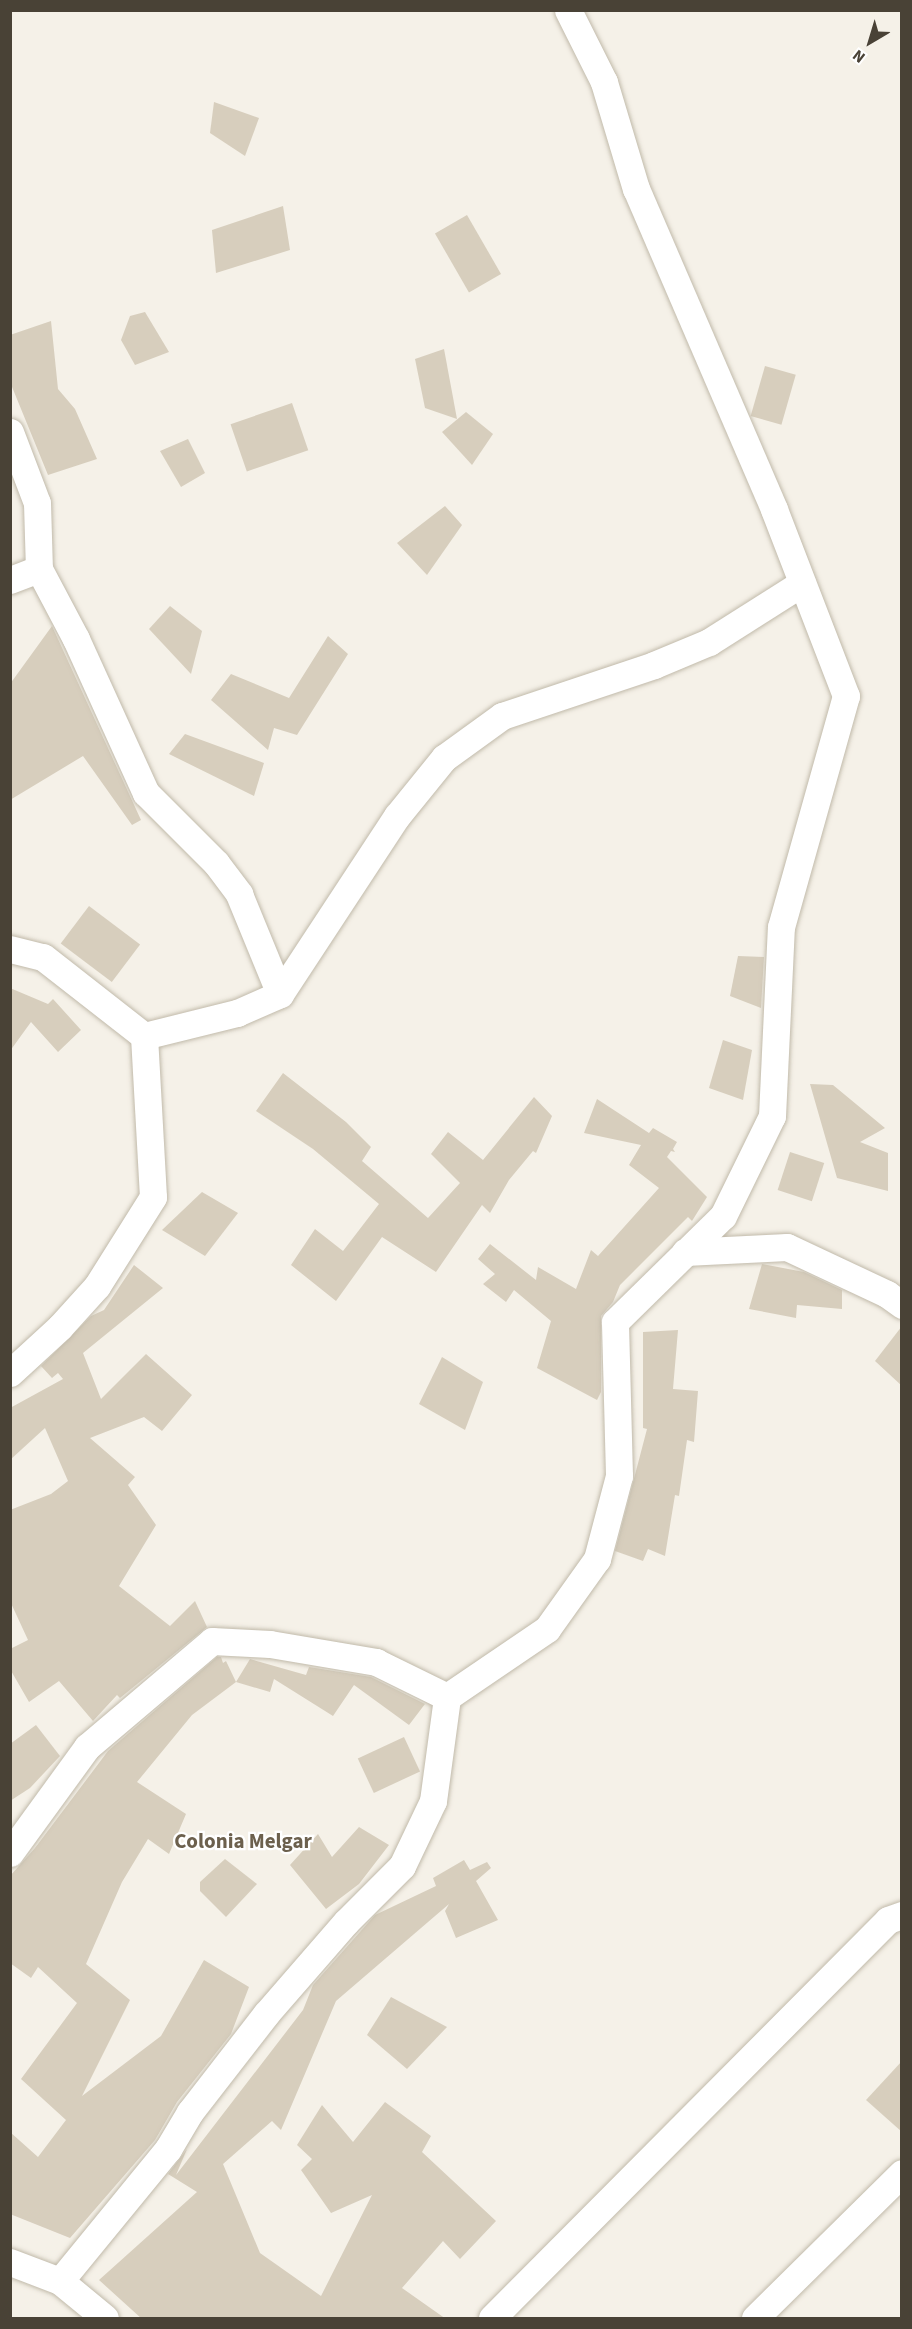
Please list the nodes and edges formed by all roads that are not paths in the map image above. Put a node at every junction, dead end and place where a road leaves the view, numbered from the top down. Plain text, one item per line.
1 (568, 10) edge
2 (10, 432) edge
3 (39, 569) junction
4 (10, 580) edge
5 (802, 583) junction
6 (10, 949) edge
7 (280, 994) junction
8 (144, 1036) junction
9 (685, 1252) junction
10 (902, 1305) edge
11 (10, 1373) edge
12 (447, 1697) junction
13 (10, 1853) edge
14 (902, 1915) edge
15 (902, 2173) edge
16 (10, 2262) edge
17 (60, 2281) junction
18 (105, 2319) edge
19 (492, 2319) edge
20 (755, 2319) edge

1 - 5 street
2 - 3 street
3 - 4 street
3 - 7 street
5 - 7 street
5 - 9 street
6 - 8 street
7 - 8 street
8 - 11 street
9 - 10 street
9 - 12 street
12 - 13 street
12 - 17 street
14 - 19 street
15 - 20 street
16 - 17 street
17 - 18 street

